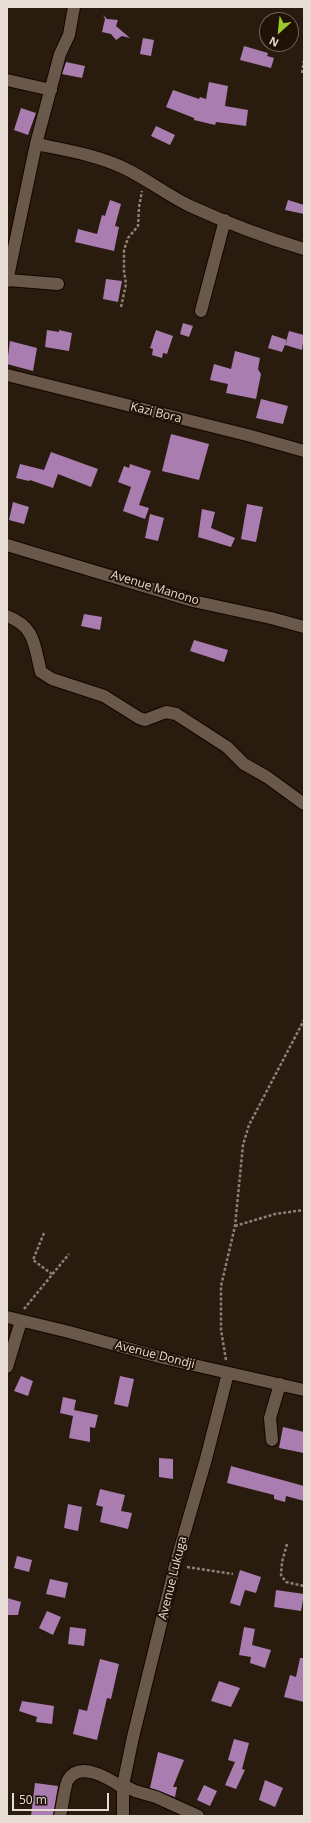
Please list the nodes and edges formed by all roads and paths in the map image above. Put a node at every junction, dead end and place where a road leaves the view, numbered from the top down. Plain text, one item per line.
1 (74, 7) edge
2 (304, 60) edge
3 (302, 73) dead end
4 (7, 80) edge
5 (51, 90) junction
6 (36, 144) junction
7 (145, 179) junction
8 (225, 220) junction
9 (304, 249) edge
10 (7, 280) edge
11 (58, 284) dead end
12 (121, 307) dead end
13 (201, 311) dead end
14 (7, 375) edge
15 (304, 451) edge
16 (7, 545) edge
17 (7, 616) edge
18 (304, 627) edge
19 (304, 804) edge
20 (304, 1020) edge
21 (304, 1210) edge
22 (235, 1226) junction
23 (44, 1233) dead end
24 (69, 1254) dead end
25 (52, 1274) junction
26 (7, 1317) edge
27 (21, 1322) junction
28 (7, 1367) edge
29 (228, 1372) junction
30 (280, 1384) junction
31 (304, 1390) edge
32 (272, 1440) dead end
33 (287, 1544) dead end
34 (176, 1562) junction
35 (233, 1574) dead end
36 (304, 1586) edge
37 (123, 1786) junction
38 (60, 1816) edge
39 (123, 1816) edge
40 (198, 1816) edge

1 - 5 street
2 - 3 path
4 - 5 street
5 - 6 street
6 - 7 street
6 - 10 street
7 - 8 street
7 - 12 path
8 - 9 street
8 - 13 street
10 - 11 street
14 - 15 street, Kazi Bora
16 - 18 street, Avenue Manono
17 - 19 street
20 - 22 path
21 - 22 path
22 - 29 path
23 - 25 path
24 - 25 path
25 - 27 path
26 - 27 street, Avenue Dondji
27 - 28 street
27 - 29 street, Avenue Dondji
29 - 30 street, Avenue Dondji
29 - 34 street, Avenue Lukuga
30 - 31 street, Avenue Dondji
30 - 32 street
33 - 36 path
34 - 35 path
34 - 37 street, Avenue Lukuga
37 - 38 street
37 - 39 street, Avenue Lukuga
37 - 40 street

